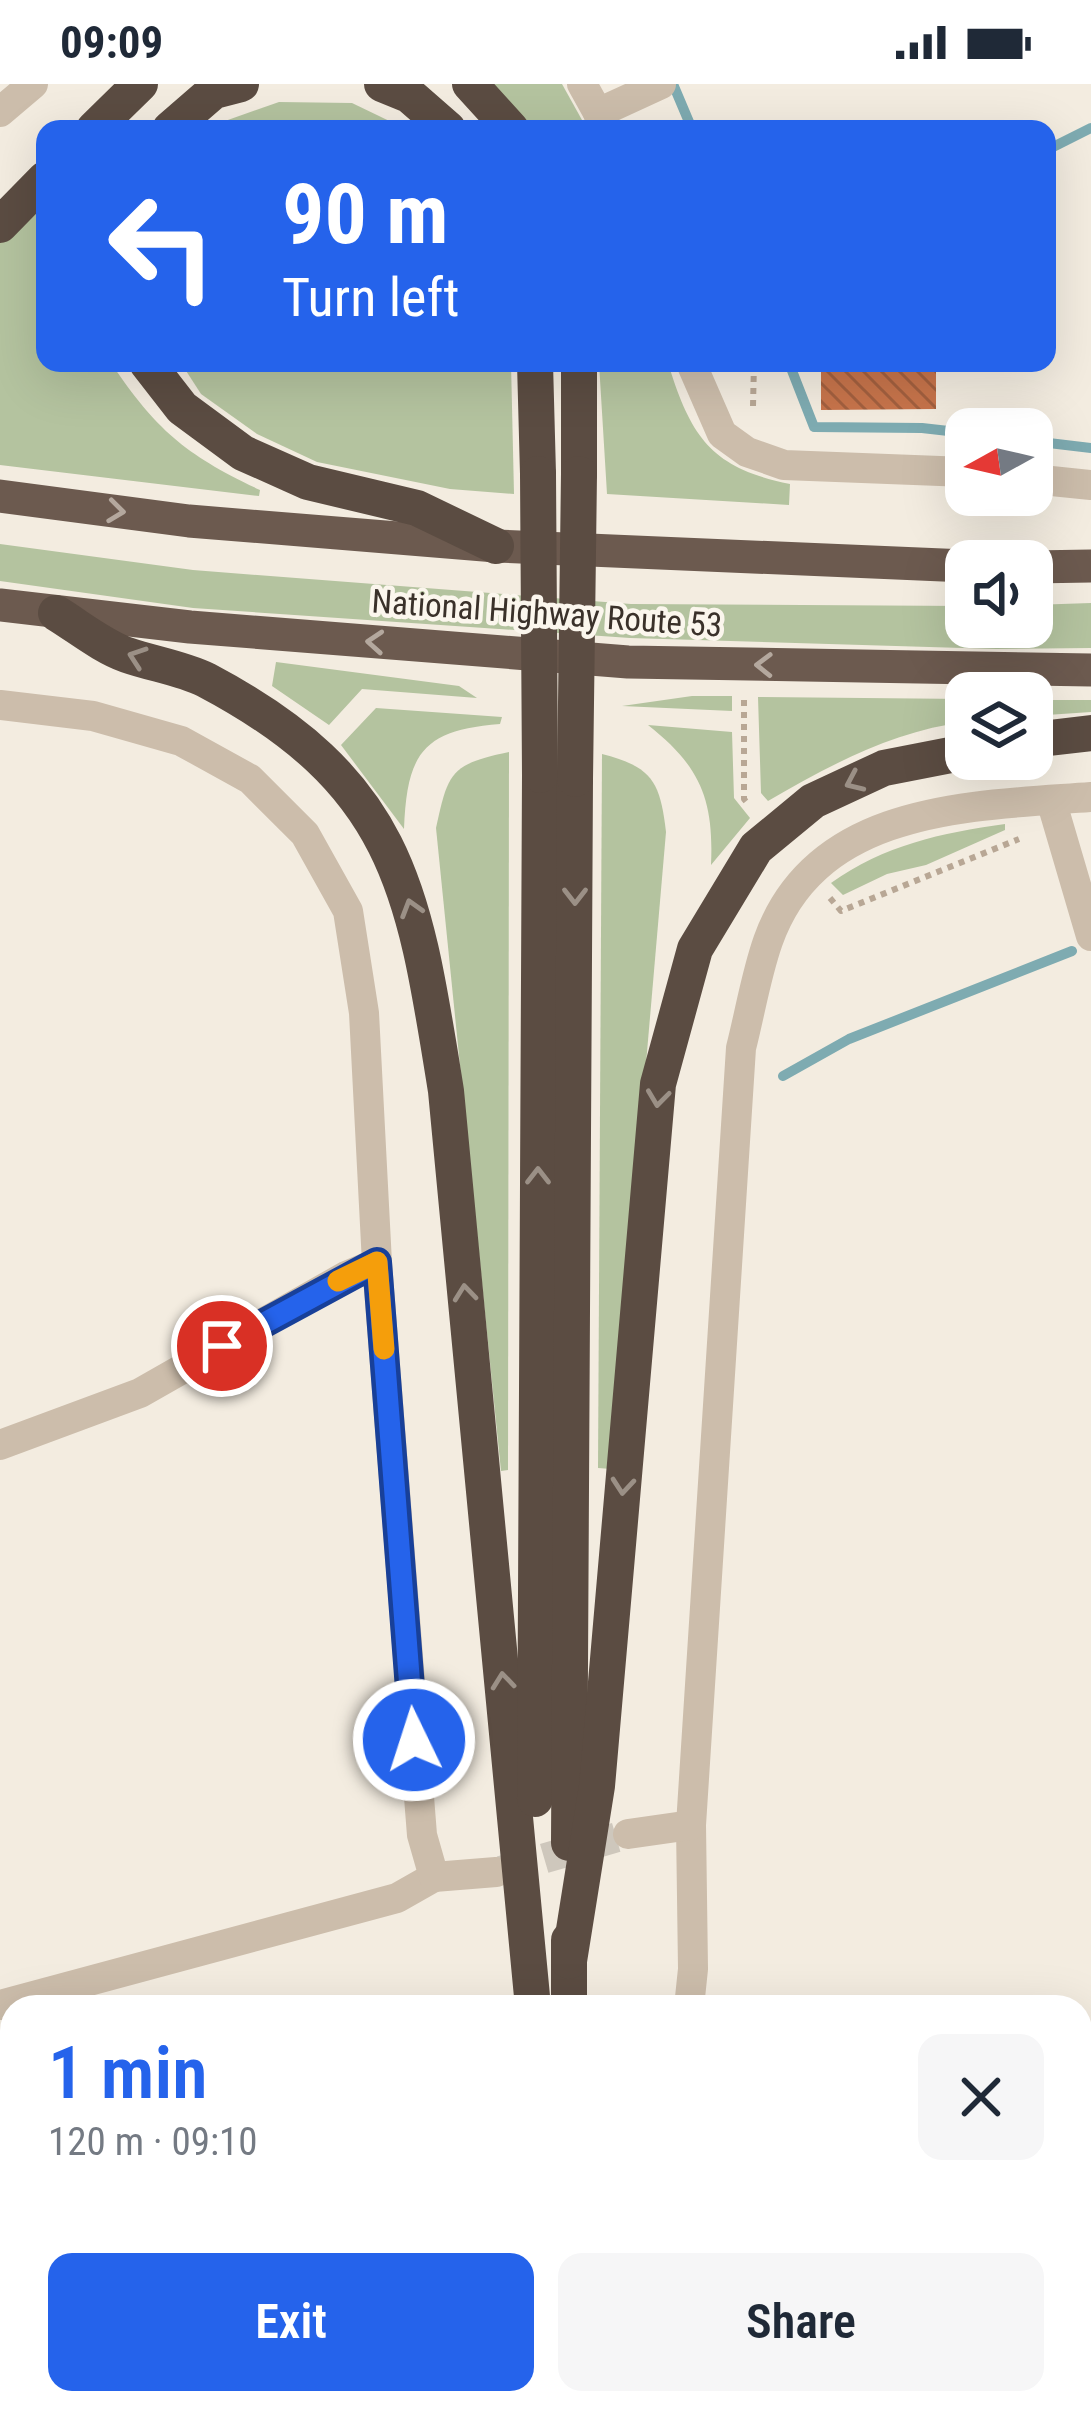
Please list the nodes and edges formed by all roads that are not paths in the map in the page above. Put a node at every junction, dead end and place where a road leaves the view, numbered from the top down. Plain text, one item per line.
1 (33, 84) edge
2 (140, 84) edge
3 (241, 84) edge
4 (382, 84) edge
5 (470, 84) edge
6 (582, 84) edge
7 (661, 84) edge
8 (1, 107) edge
9 (103, 120) edge
10 (181, 120) edge
11 (438, 120) edge
12 (503, 120) edge
13 (601, 120) edge
14 (604, 120) edge
15 (36, 188) edge
16 (0, 224) edge
17 (154, 372) edge
18 (536, 372) edge
19 (579, 372) edge
20 (695, 372) edge
21 (945, 471) edge
22 (1053, 481) edge
23 (1091, 485) edge
24 (0, 496) edge
25 (496, 546) junction
26 (945, 565) edge
27 (1091, 566) edge
28 (1053, 567) edge
29 (0, 605) edge
30 (56, 613) junction
31 (1091, 670) edge
32 (0, 705) edge
33 (1091, 733) edge
34 (1053, 738) edge
35 (945, 756) edge
36 (558, 777) junction
37 (1091, 797) edge
38 (1051, 800) junction
39 (1091, 936) edge
40 (377, 1262) junction
41 (0, 1445) edge
42 (691, 1825) junction
43 (628, 1834) tunnel mouth
44 (496, 1872) tunnel mouth
45 (434, 1876) junction
46 (568, 1961) junction
47 (37, 1995) edge
48 (533, 1995) edge
49 (534, 1995) edge
50 (569, 1995) edge
51 (690, 1995) edge

1 - 8 street
2 - 9 highway
3 - 10 highway
4 - 11 highway
5 - 12 highway
6 - 13 street
7 - 14 street
15 - 16 highway
17 - 25 highway
18 - 36 highway, bridge
19 - 36 highway, bridge
20 - 21 street
22 - 23 street
24 -> 25 highway, National Highway Route 53
25 - 26 highway, National Highway Route 53
27 - 28 highway
29 - 30 highway, National Highway Route 53
31 -> 30 highway, National Highway Route 53
48 -> 30 highway
32 - 40 street
33 - 34 highway
35 -> 46 highway
36 -> 46 highway
49 -> 36 highway
37 - 38 street
38 - 39 street
38 - 42 street
40 - 41 street
40 - 45 street
42 - 43 street
42 - 51 street
44 - 45 street
45 - 47 street
46 - 50 highway

